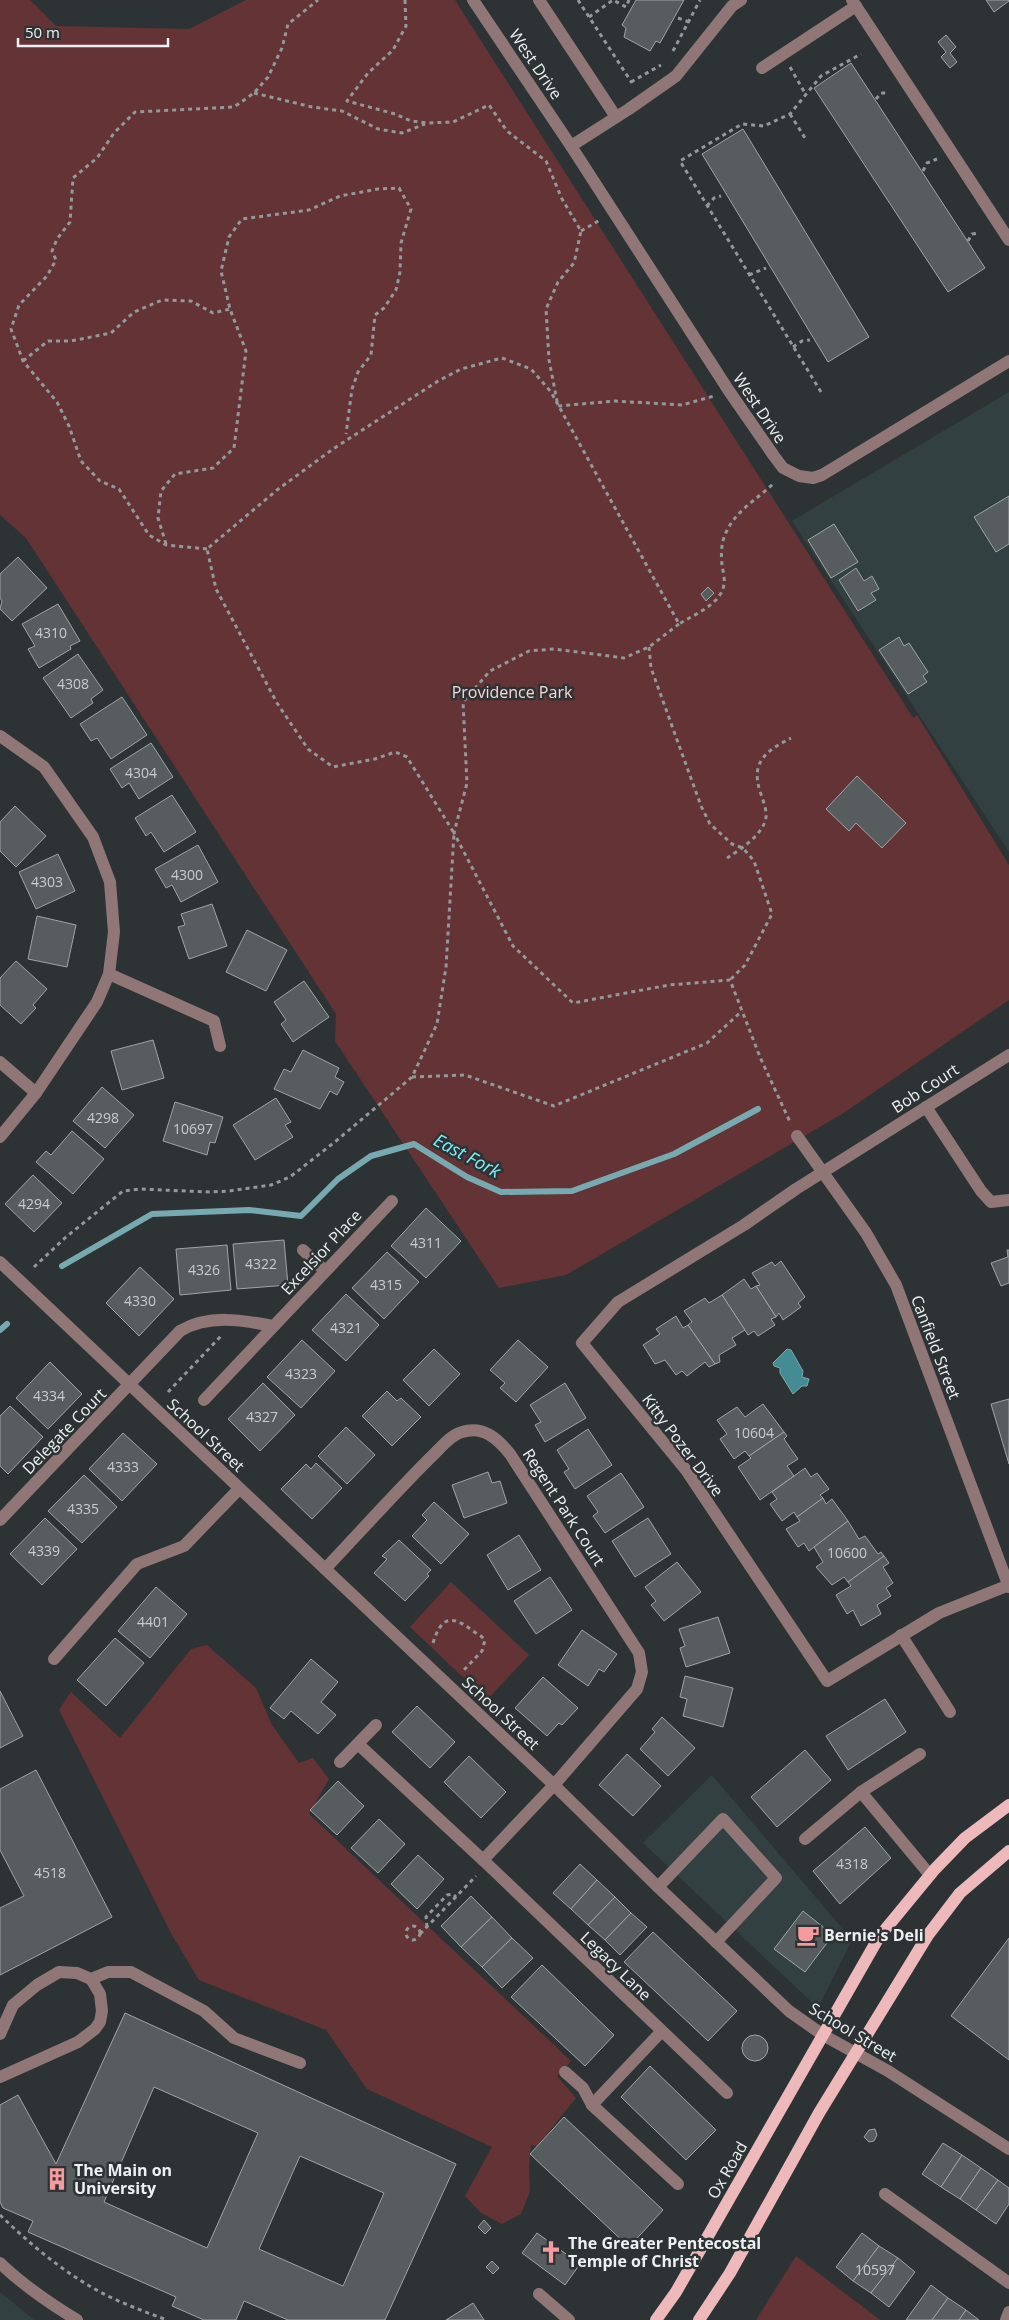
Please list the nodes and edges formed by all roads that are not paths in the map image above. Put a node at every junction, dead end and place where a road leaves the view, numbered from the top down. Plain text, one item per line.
1 (474, 0) edge
2 (539, 0) edge
3 (741, 0) edge
4 (854, 3) edge
5 (762, 68) dead end
6 (616, 117) junction
7 (571, 146) junction
8 (1009, 240) edge
9 (1009, 361) edge
10 (0, 736) edge
11 (109, 974) junction
12 (220, 1046) dead end
13 (1009, 1055) edge
14 (0, 1062) edge
15 (36, 1093) junction
16 (926, 1107) junction
17 (797, 1136) road end
18 (0, 1137) edge
19 (859, 1150) joint
20 (824, 1171) junction
21 (1009, 1200) edge
22 (392, 1201) dead end
23 (303, 1250) dead end
24 (0, 1262) edge
25 (325, 1271) junction
26 (273, 1326) junction
27 (130, 1385) junction
28 (204, 1400) dead end
29 (240, 1489) junction
30 (0, 1520) edge
31 (325, 1569) junction
32 (1009, 1586) edge
33 (901, 1635) junction
34 (54, 1659) dead end
35 (950, 1712) dead end
36 (376, 1725) dead end
37 (358, 1744) junction
38 (920, 1754) dead end
39 (340, 1762) dead end
40 (554, 1785) junction
41 (861, 1792) junction
42 (1009, 1805) edge
43 (805, 1839) dead end
44 (1009, 1850) edge
45 (482, 1860) junction
46 (930, 1875) junction
47 (658, 1887) junction
48 (716, 1942) junction
49 (91, 1979) junction
50 (661, 2032) junction
51 (0, 2034) edge
52 (823, 2036) junction
53 (855, 2053) junction
54 (300, 2063) dead end
55 (565, 2072) dead end
56 (0, 2077) edge
57 (728, 2093) dead end
58 (592, 2105) junction
59 (1008, 2145) edge
60 (678, 2184) dead end
61 (885, 2194) dead end
62 (0, 2263) edge
63 (1009, 2283) edge
64 (539, 2294) dead end
65 (1009, 2312) edge
66 (78, 2320) edge
67 (570, 2320) edge
68 (656, 2320) edge
69 (699, 2320) edge
70 (1006, 2320) edge

1 - 7 street, West Drive
2 - 6 street
3 - 6 street
4 - 5 street
4 - 8 street
6 - 7 street
7 - 9 street, West Drive
10 - 11 street
11 - 12 street
11 - 15 street
13 - 16 street, Bob Court
14 - 15 street
15 - 18 street
16 - 19 street, Bob Court
16 - 21 street
17 - 20 street, Canfield Street
19 - 20 street, Kitty Pozer Drive
20 - 32 street, Canfield Street
20 - 33 street, Kitty Pozer Drive
22 - 25 street, Excelsior Place
23 - 25 street
24 - 27 street, School Street
25 - 26 street, Excelsior Place
26 - 27 street
26 - 28 street, Excelsior Place
27 - 29 street, School Street
27 - 30 street, Delegate Court
29 - 31 street, School Street
29 - 34 street
31 - 40 street, School Street
31 - 40 street, Regent Park Court
32 - 33 street, Kitty Pozer Drive
33 - 35 street
36 - 37 street
37 - 39 street
37 - 45 street, Legacy Lane
38 - 41 street
40 - 45 street
40 - 47 street, School Street
41 - 43 street
41 - 46 street
42 - 46 main road, Ox Road
44 - 53 main road
45 - 50 street, Legacy Lane
46 - 52 main road, Ox Road
47 - 48 street, School Street
47 - 48 street
48 - 52 street, School Street
49 - 51 street
49 - 54 street
49 - 56 street
50 - 57 street, Legacy Lane
50 - 58 street
52 - 53 street, School Street
52 - 68 main road, Ox Road
53 - 59 street, School Street
53 - 69 main road
55 - 58 street
58 - 60 street
61 - 63 street
62 - 66 street
64 - 67 street
65 - 70 street

